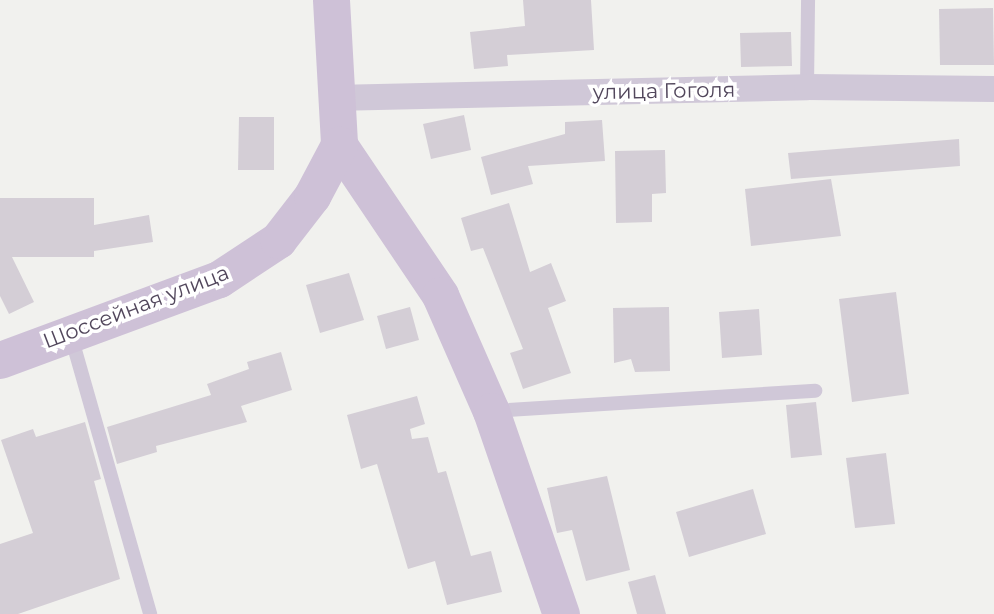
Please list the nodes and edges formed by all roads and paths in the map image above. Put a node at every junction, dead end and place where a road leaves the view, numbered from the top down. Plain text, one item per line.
1 (331, 0) edge
2 (808, 0) edge
3 (807, 87) junction
4 (994, 89) edge
5 (334, 98) junction
6 (339, 145) junction
7 (70, 333) junction
8 (0, 360) edge
9 (815, 391) dead end
10 (491, 411) junction
11 (150, 614) edge
12 (561, 614) edge

1 - 5 main road
2 - 3 lane
3 - 4 street, улица Гоголя
3 - 5 street, улица Гоголя
5 - 6 main road
6 - 7 main road, Шоссейная улица
6 - 10 main road
7 - 8 main road, Шоссейная улица
7 - 11 lane
9 - 10 lane
10 - 12 main road

